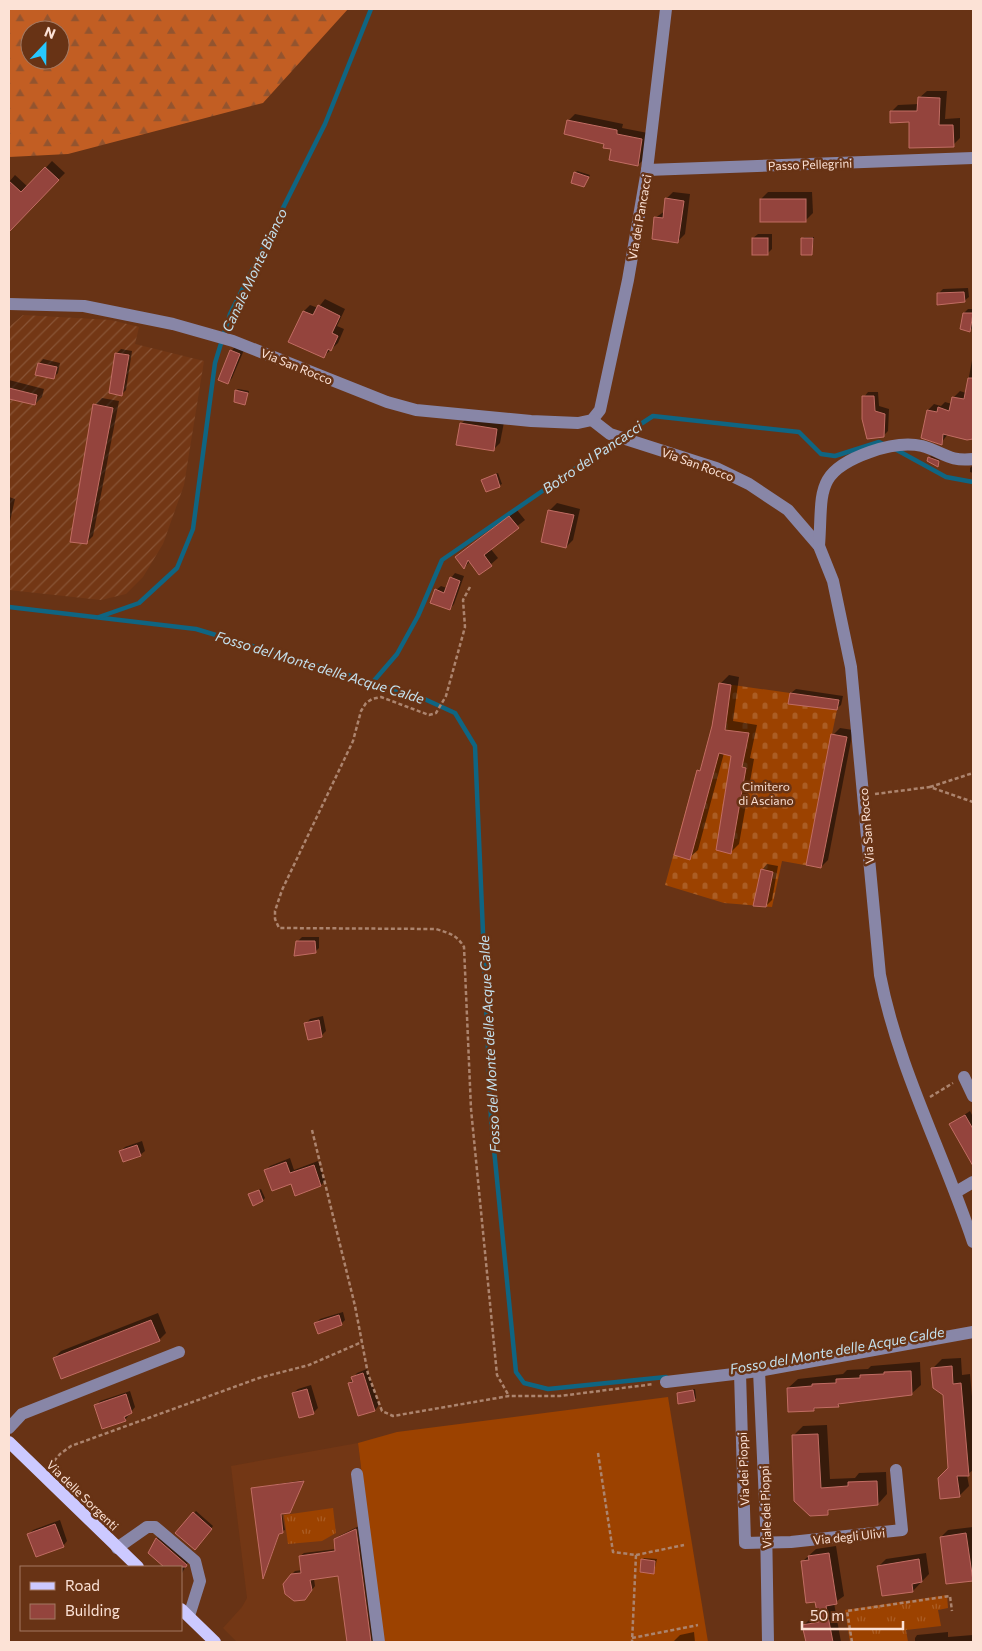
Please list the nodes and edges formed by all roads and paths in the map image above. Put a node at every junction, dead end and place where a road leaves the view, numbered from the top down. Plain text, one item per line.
1 (666, 9) edge
2 (973, 158) edge
3 (647, 170) junction
4 (9, 304) edge
5 (592, 420) junction
6 (973, 459) edge
7 (819, 546) junction
8 (470, 586) dead end
9 (973, 773) edge
10 (930, 787) junction
11 (864, 795) junction
12 (973, 802) edge
13 (964, 1077) dead end
14 (973, 1096) edge
15 (312, 1130) dead end
16 (973, 1182) edge
17 (956, 1192) junction
18 (973, 1242) edge
19 (973, 1332) edge
20 (362, 1342) junction
21 (179, 1352) dead end
22 (759, 1371) junction
23 (740, 1373) junction
24 (666, 1382) joint
25 (509, 1396) junction
26 (9, 1428) edge
27 (9, 1442) edge
28 (598, 1453) dead end
29 (896, 1470) dead end
30 (357, 1474) dead end
31 (44, 1476) junction
32 (766, 1542) junction
33 (684, 1545) dead end
34 (117, 1548) junction
35 (636, 1555) junction
36 (137, 1566) edge
37 (952, 1610) dead end
38 (185, 1612) edge
39 (698, 1625) dead end
40 (632, 1638) junction
41 (215, 1642) edge
42 (379, 1642) edge
43 (632, 1642) edge
44 (768, 1642) edge
45 (852, 1642) edge

1 - 3 street, Via dei Pancacci
2 - 3 street, Passo Pellegrini
3 - 5 street, Via dei Pancacci
4 - 5 street, Via San Rocco
5 - 7 street, Via San Rocco
6 - 7 street
7 - 11 street, Via San Rocco
8 - 25 path
9 - 10 path
10 - 11 path
10 - 12 path
11 - 17 street, Via San Rocco
13 - 14 street
15 - 20 path
16 - 17 street
17 - 18 street, Via San Rocco
19 - 22 street
20 - 25 path
20 - 31 path
21 - 26 street
22 - 23 street
22 - 32 street, Viale dei Pioppi
23 - 24 street
23 - 32 street, Via dei Pioppi
24 - 25 path
27 - 31 main road, Via delle Sorgenti
28 - 35 path
29 - 32 street, Via degli Ulivi
30 - 42 street
31 - 34 main road, Via delle Sorgenti
32 - 44 street, Viale dei Pioppi
33 - 35 path
34 - 36 main road, Via delle Sorgenti
34 - 38 street
35 - 40 path
37 - 45 path
38 - 41 main road
39 - 40 path
40 - 43 path

